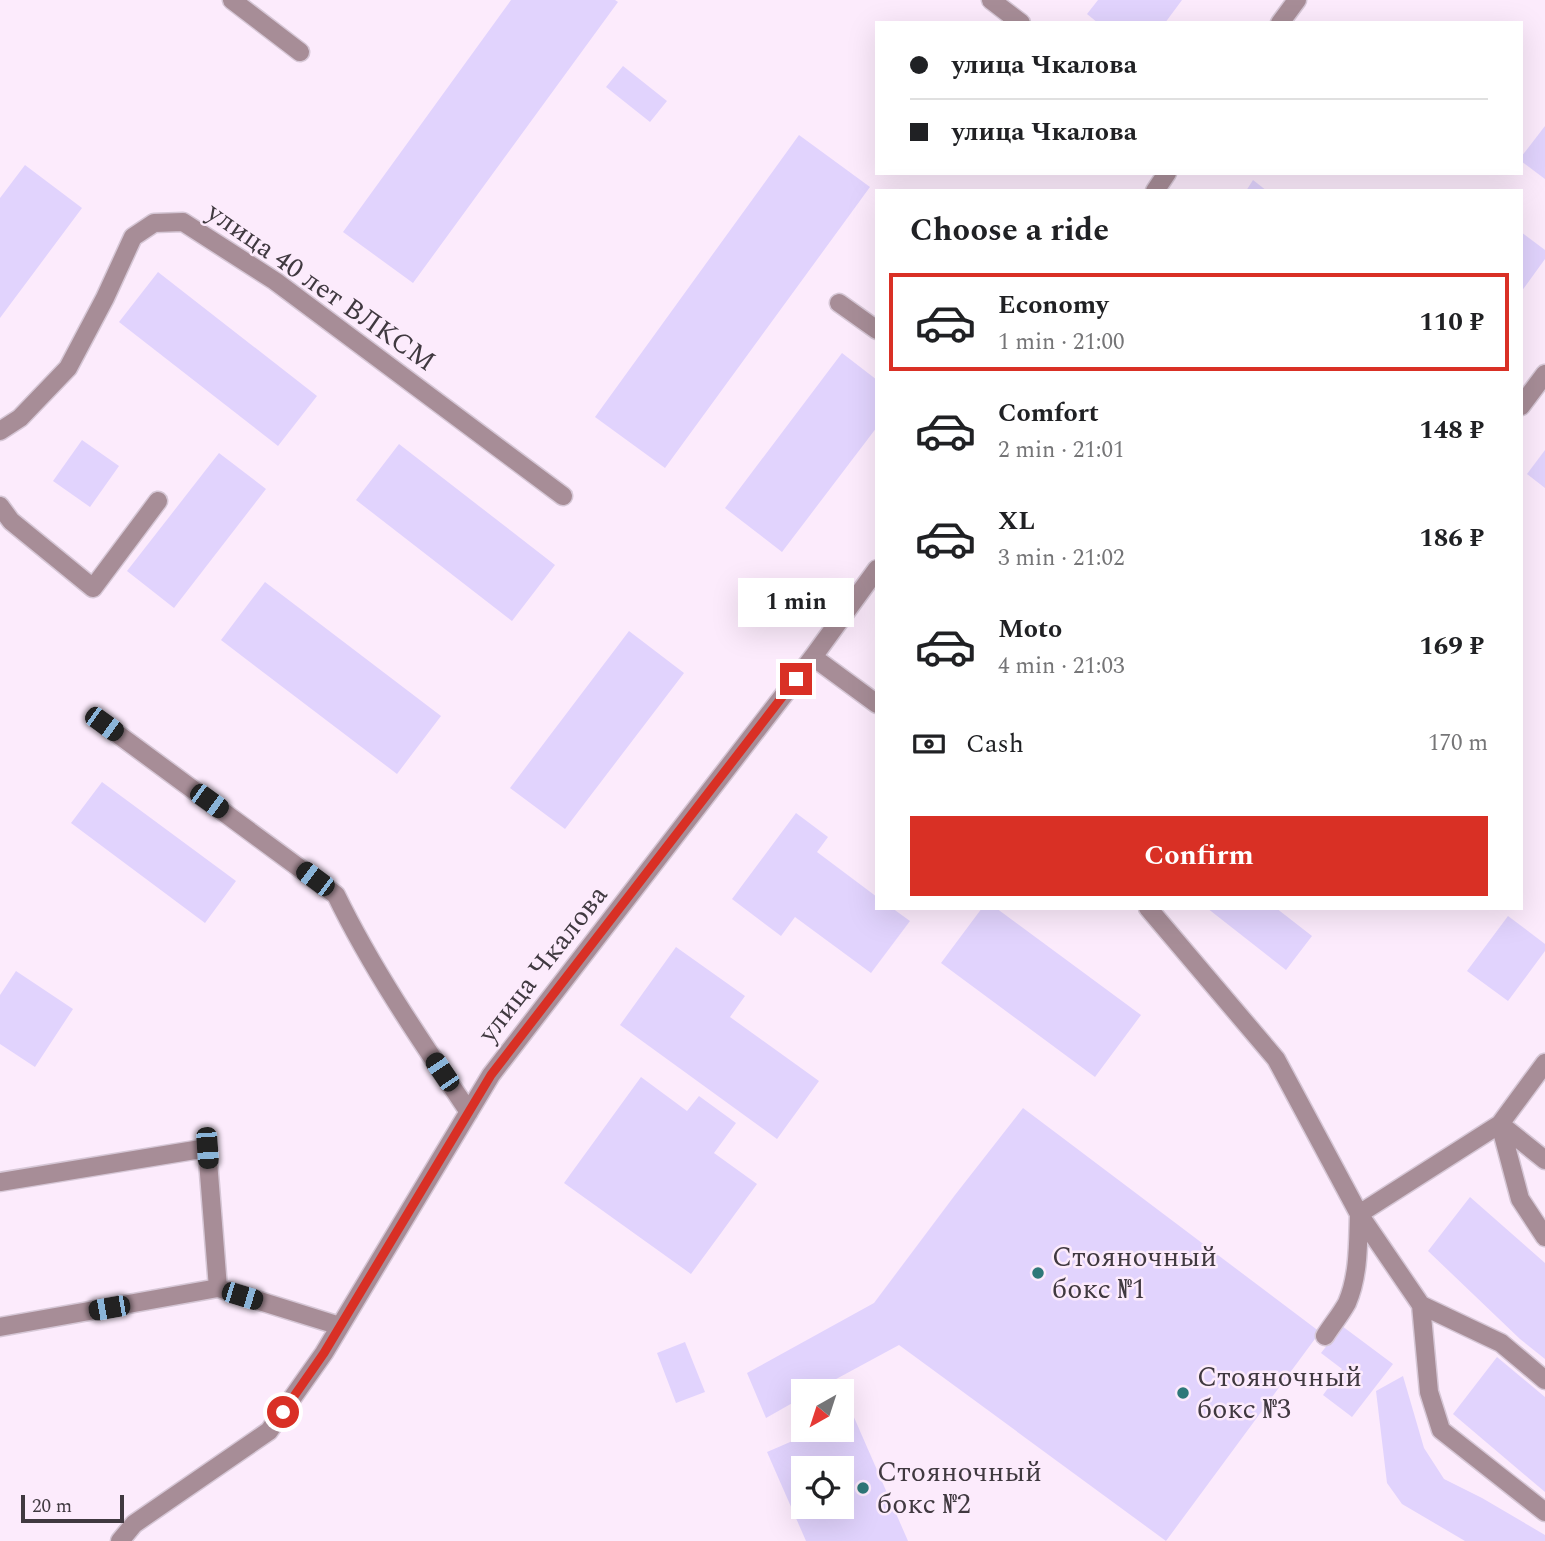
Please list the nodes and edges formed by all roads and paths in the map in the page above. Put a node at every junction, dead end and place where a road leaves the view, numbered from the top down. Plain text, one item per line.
1 (232, 0) edge
2 (1297, 0) edge
3 (996, 1) edge
4 (1019, 21) edge
5 (1281, 21) edge
6 (300, 52) dead end
7 (839, 303) dead end
8 (875, 329) edge
9 (1545, 374) edge
10 (1523, 403) edge
11 (0, 432) edge
12 (563, 496) dead end
13 (158, 501) dead end
14 (0, 506) edge
15 (875, 572) edge
16 (813, 657) junction
17 (875, 703) edge
18 (104, 724) dead end
19 (1150, 910) edge
20 (1545, 1063) edge
21 (469, 1112) junction
22 (1500, 1124) junction
23 (1545, 1160) edge
24 (0, 1182) edge
25 (1359, 1214) junction
26 (1545, 1237) edge
27 (218, 1288) junction
28 (1421, 1305) junction
29 (340, 1326) junction
30 (0, 1327) edge
31 (1325, 1336) dead end
32 (1545, 1380) edge
33 (1545, 1512) edge
34 (120, 1541) edge

1 - 6 street
2 - 5 street
3 - 4 street
7 - 8 street
9 - 10 street
11 - 12 street, улица 40 лет ВЛКСМ
13 - 14 street
15 - 16 street, улица Чкалова
16 - 17 street
16 - 21 street, улица Чкалова
18 - 21 street
19 - 25 street
20 - 22 street
21 - 29 street, улица Чкалова
22 - 23 street
22 - 25 street
22 - 26 street
24 - 27 street
25 - 28 street
25 - 31 street
27 - 29 street
27 - 30 street
28 - 32 street
28 - 33 street
29 - 34 street, улица Чкалова

